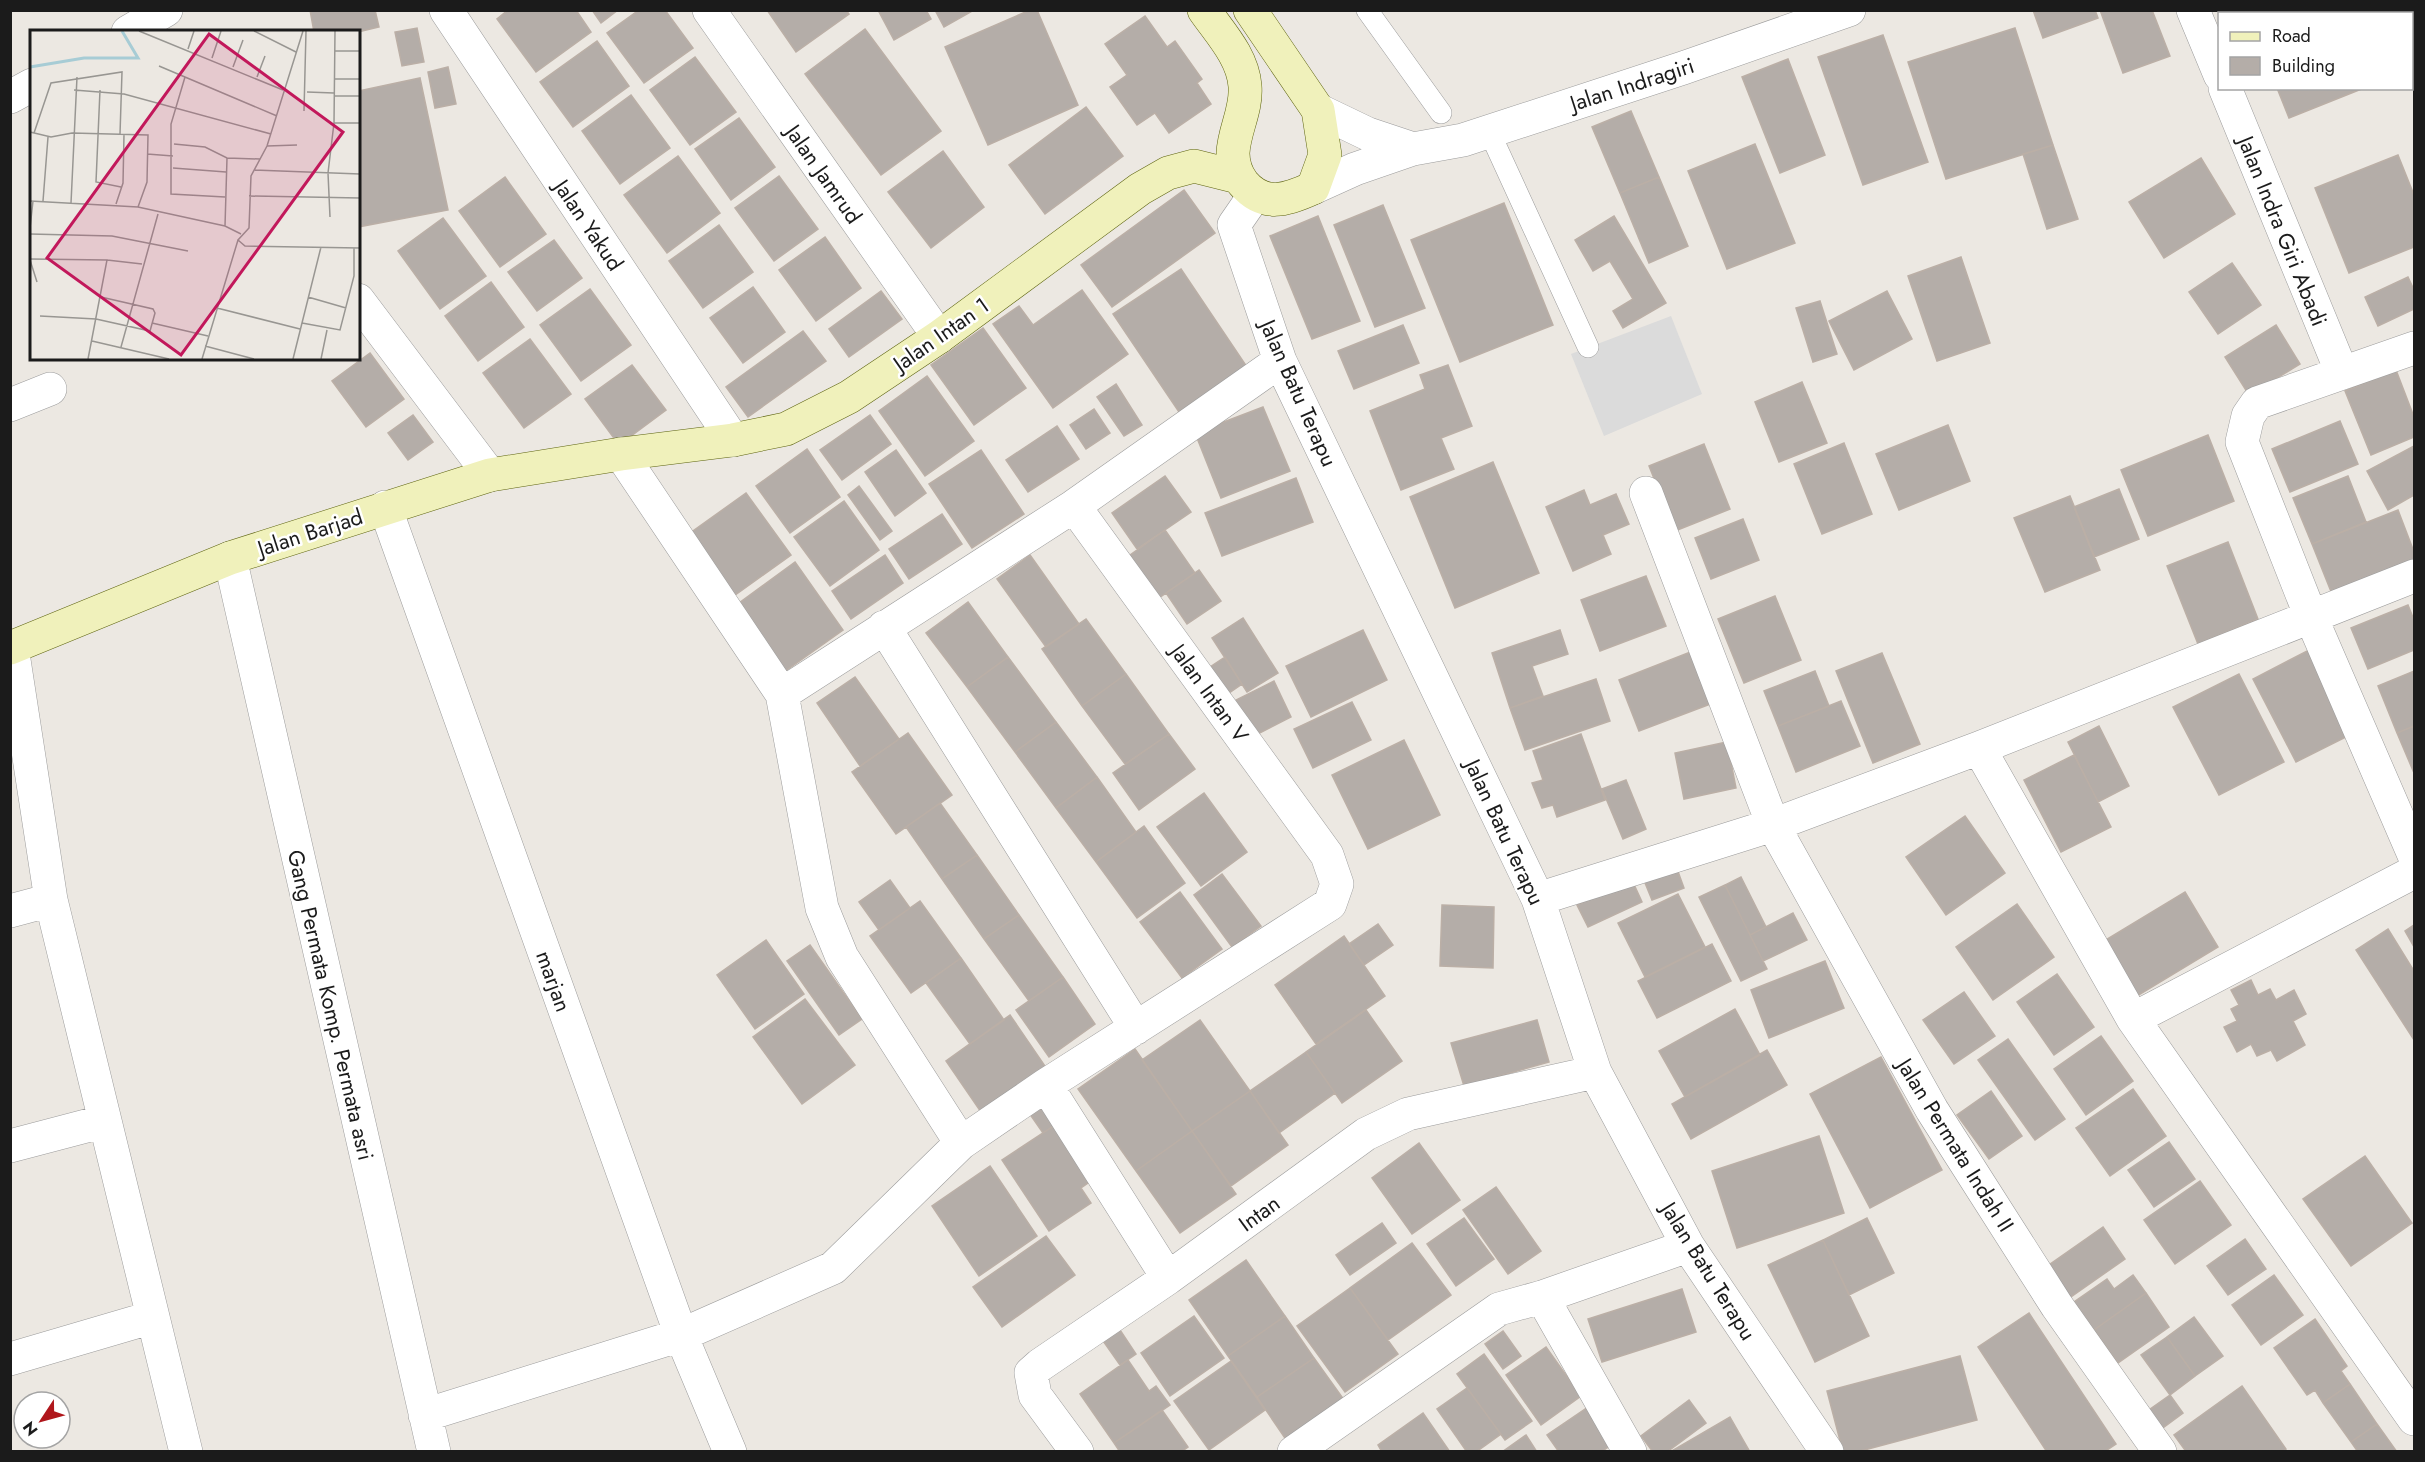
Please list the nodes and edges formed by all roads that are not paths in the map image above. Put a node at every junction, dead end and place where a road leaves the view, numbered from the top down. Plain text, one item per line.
1 (166, 10) edge
2 (446, 10) edge
3 (709, 10) edge
4 (1204, 10) edge
5 (1250, 10) edge
6 (1367, 10) edge
7 (1849, 10) edge
8 (2193, 10) edge
9 (131, 30) edge
10 (2218, 70) edge
11 (30, 86) edge
12 (2226, 90) edge
13 (10, 97) edge
14 (1318, 110) junction
15 (1441, 113) dead end
16 (1489, 131) junction
17 (1413, 149) junction
18 (1246, 186) junction
19 (1313, 188) junction
20 (360, 303) edge
21 (939, 338) junction
22 (1588, 347) dead end
23 (2415, 348) edge
24 (1280, 361) junction
25 (2342, 373) junction
26 (50, 389) dead end
27 (10, 405) edge
28 (733, 440) junction
29 (621, 454) junction
30 (490, 475) junction
31 (1646, 493) dead end
32 (1074, 506) junction
33 (385, 507) junction
34 (230, 558) junction
35 (2415, 576) edge
36 (2311, 617) junction
37 (884, 627) junction
38 (11, 647) edge
39 (782, 694) junction
40 (1979, 748) junction
41 (1773, 825) junction
42 (2415, 855) edge
43 (2415, 872) edge
44 (1538, 899) junction
45 (51, 900) junction
46 (10, 911) edge
47 (2133, 1019) junction
48 (1136, 1028) junction
49 (1595, 1072) junction
50 (1046, 1085) junction
51 (105, 1121) junction
52 (961, 1143) junction
53 (10, 1146) edge
54 (1688, 1246) junction
55 (1168, 1278) junction
56 (1542, 1297) junction
57 (153, 1317) junction
58 (681, 1335) junction
59 (10, 1359) edge
60 (425, 1415) junction
61 (2415, 1419) edge
62 (186, 1452) edge
63 (434, 1452) edge
64 (730, 1452) edge
65 (1077, 1452) edge
66 (1294, 1452) edge
67 (1630, 1452) edge
68 (1827, 1452) edge
69 (2160, 1452) edge

1 - 9 street
2 - 28 street, Jalan Yakud
3 - 21 street, Jalan Jamrud
4 - 18 main road
5 - 14 main road
6 - 15 lane
7 - 16 street, Jalan Indragiri
8 - 10 street
11 - 13 street
12 - 25 street, Jalan Indra Giri Abadi
14 - 17 street, Jalan Indragiri
14 - 19 main road
16 - 17 street, Jalan Indragiri
16 - 22 lane
17 - 19 street, Jalan Indragiri
18 - 19 main road, Jalan Intan 1
18 - 21 main road, Jalan Intan 1
18 - 24 street, Jalan Batu Terapu
20 - 30 street
21 - 28 main road, Jalan Intan 1
23 - 25 street
24 - 32 street
24 - 44 street, Jalan Batu Terapu
25 - 36 street
26 - 27 street
28 - 29 main road, Jalan Intan 1
29 - 30 main road, Jalan Barjad
29 - 39 street
30 - 33 main road, Jalan Barjad
31 - 41 street, Jalan Permata Indah II
32 - 37 street
32 - 48 street, Jalan Intan V
33 - 34 main road, Jalan Barjad
33 - 58 street, marjan
34 - 38 main road, Jalan Barjad
34 - 60 street, Gang Permata Komp. Permata asri
35 - 36 street
36 - 40 street
36 - 42 street
37 - 39 street
37 - 48 street
38 - 45 street
39 - 52 street
40 - 41 street
40 - 47 street
41 - 44 street
41 - 69 street, Jalan Permata Indah II
43 - 47 street
44 - 49 street, Jalan Batu Terapu
45 - 46 street
45 - 51 street
47 - 61 street
48 - 50 street
49 - 54 street, Jalan Batu Terapu
49 - 55 street, Intan
50 - 52 street
50 - 55 street
51 - 53 street
51 - 57 street
52 - 58 street
54 - 56 street
54 - 68 street, Jalan Batu Terapu
55 - 65 street, Intan
56 - 66 street
56 - 67 street
57 - 59 street
57 - 62 street
58 - 60 street
58 - 64 street, marjan
60 - 63 street, Gang Permata Komp. Permata asri

